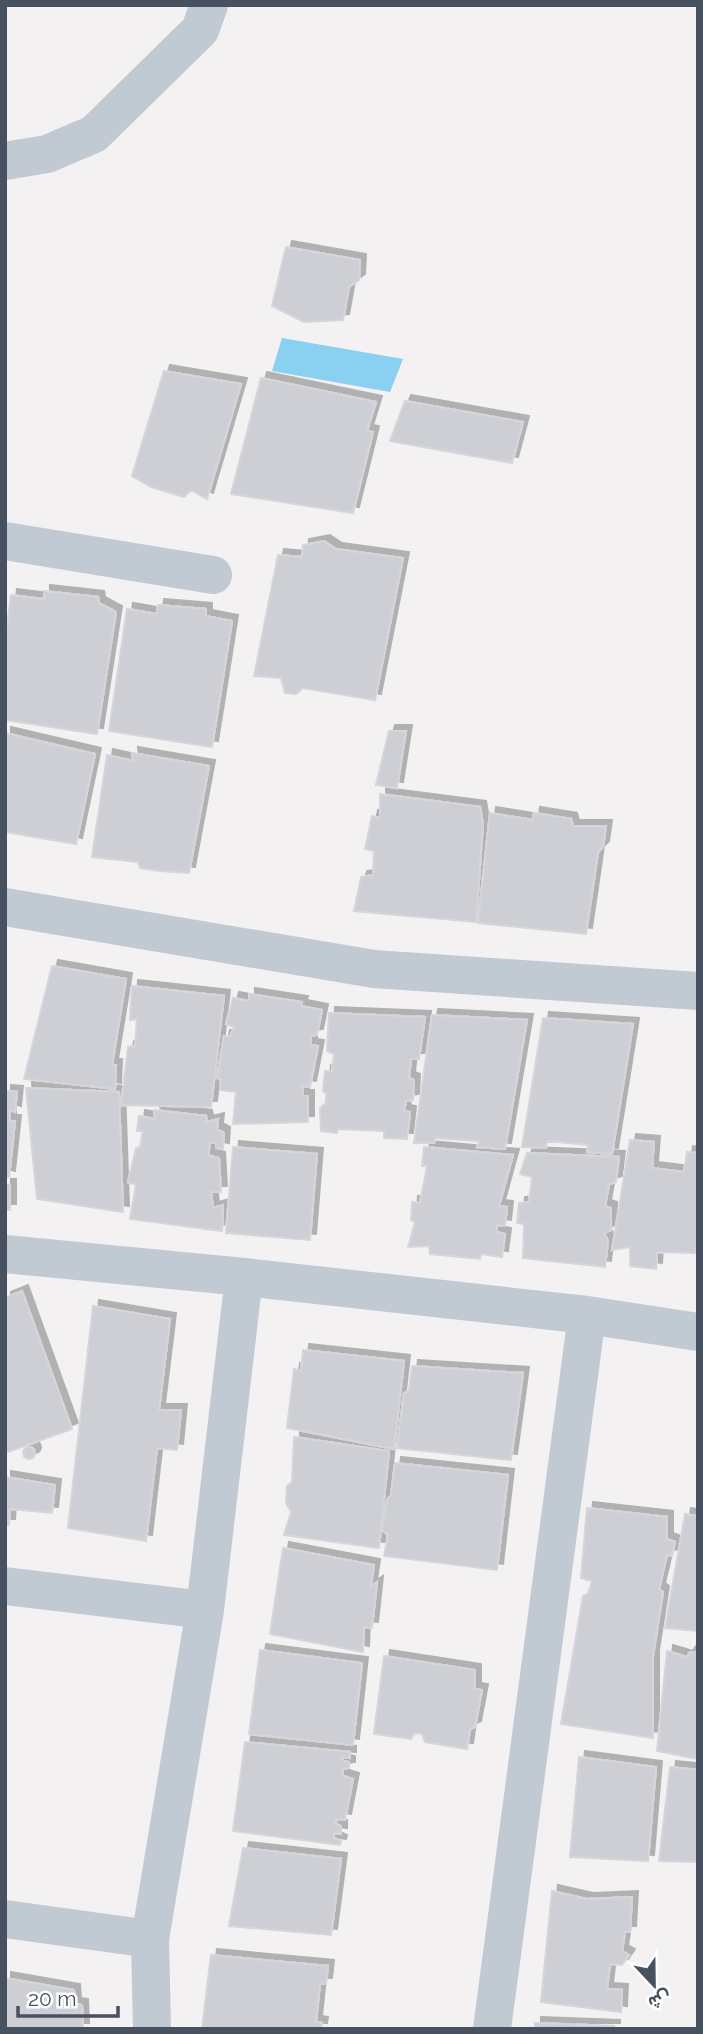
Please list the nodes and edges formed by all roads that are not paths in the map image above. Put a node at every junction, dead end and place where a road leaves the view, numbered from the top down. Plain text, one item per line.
1 (209, 5) edge
2 (5, 161) edge
3 (5, 541) edge
4 (213, 575) dead end
5 (5, 907) edge
6 (698, 992) edge
7 (5, 1254) edge
8 (244, 1277) junction
9 (587, 1315) junction
10 (698, 1332) edge
11 (5, 1586) edge
12 (205, 1610) junction
13 (5, 1919) edge
14 (150, 1939) junction
15 (152, 2029) edge
16 (492, 2029) edge

1 - 2 street
3 - 4 street
5 - 6 street
7 - 8 street
8 - 9 street
8 - 12 street
9 - 10 street
9 - 16 street
11 - 12 street
12 - 14 street
13 - 14 street
14 - 15 street

